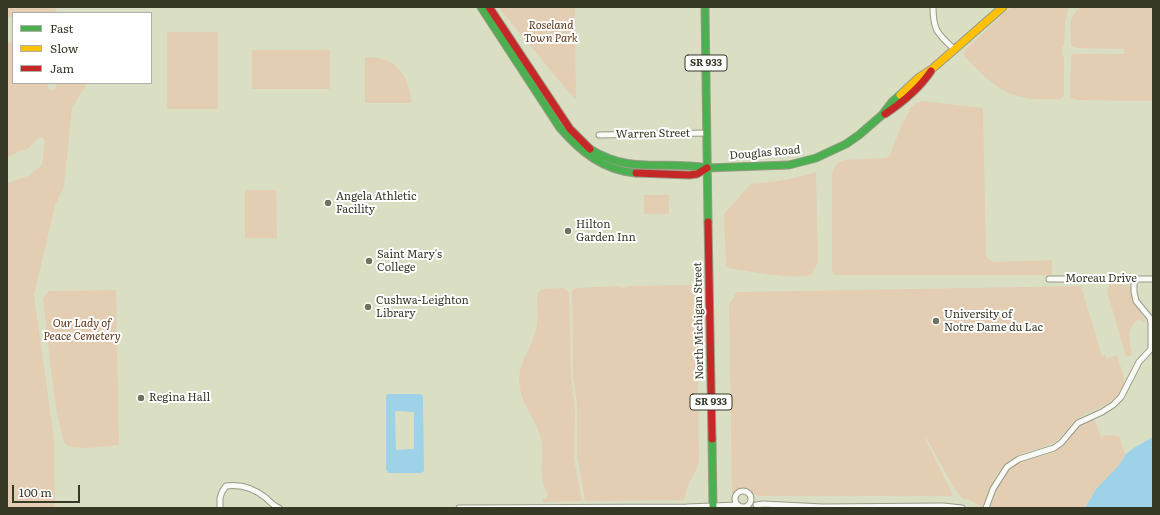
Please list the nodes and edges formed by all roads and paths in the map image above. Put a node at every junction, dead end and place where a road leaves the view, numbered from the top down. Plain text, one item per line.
1 (481, 7) edge
2 (489, 7) edge
3 (706, 7) edge
4 (933, 7) edge
5 (1003, 7) edge
6 (954, 50) junction
7 (707, 134) junction
8 (599, 135) dead end
9 (707, 168) junction
10 (1049, 279) dead end
11 (1134, 279) junction
12 (1153, 279) edge
13 (738, 505) junction
14 (749, 505) junction
15 (712, 507) edge
16 (220, 508) edge
17 (279, 508) edge
18 (459, 508) edge
19 (962, 508) edge
20 (986, 508) edge

1 - 9 main road
2 - 9 main road
3 - 7 main road, SR 933
4 - 6 street
5 - 6 main road, Douglas Road
6 - 9 main road, Douglas Road
7 - 8 street, Warren Street
7 - 9 main road, North Michigan Street / SR 933
9 - 15 main road, North Michigan Street / SR 933
10 - 11 street, Moreau Drive
11 - 12 street, Moreau Drive
11 - 20 street
13 - 14 street
13 - 14 street
13 - 15 street
14 - 19 street
15 - 18 street
16 - 17 street

